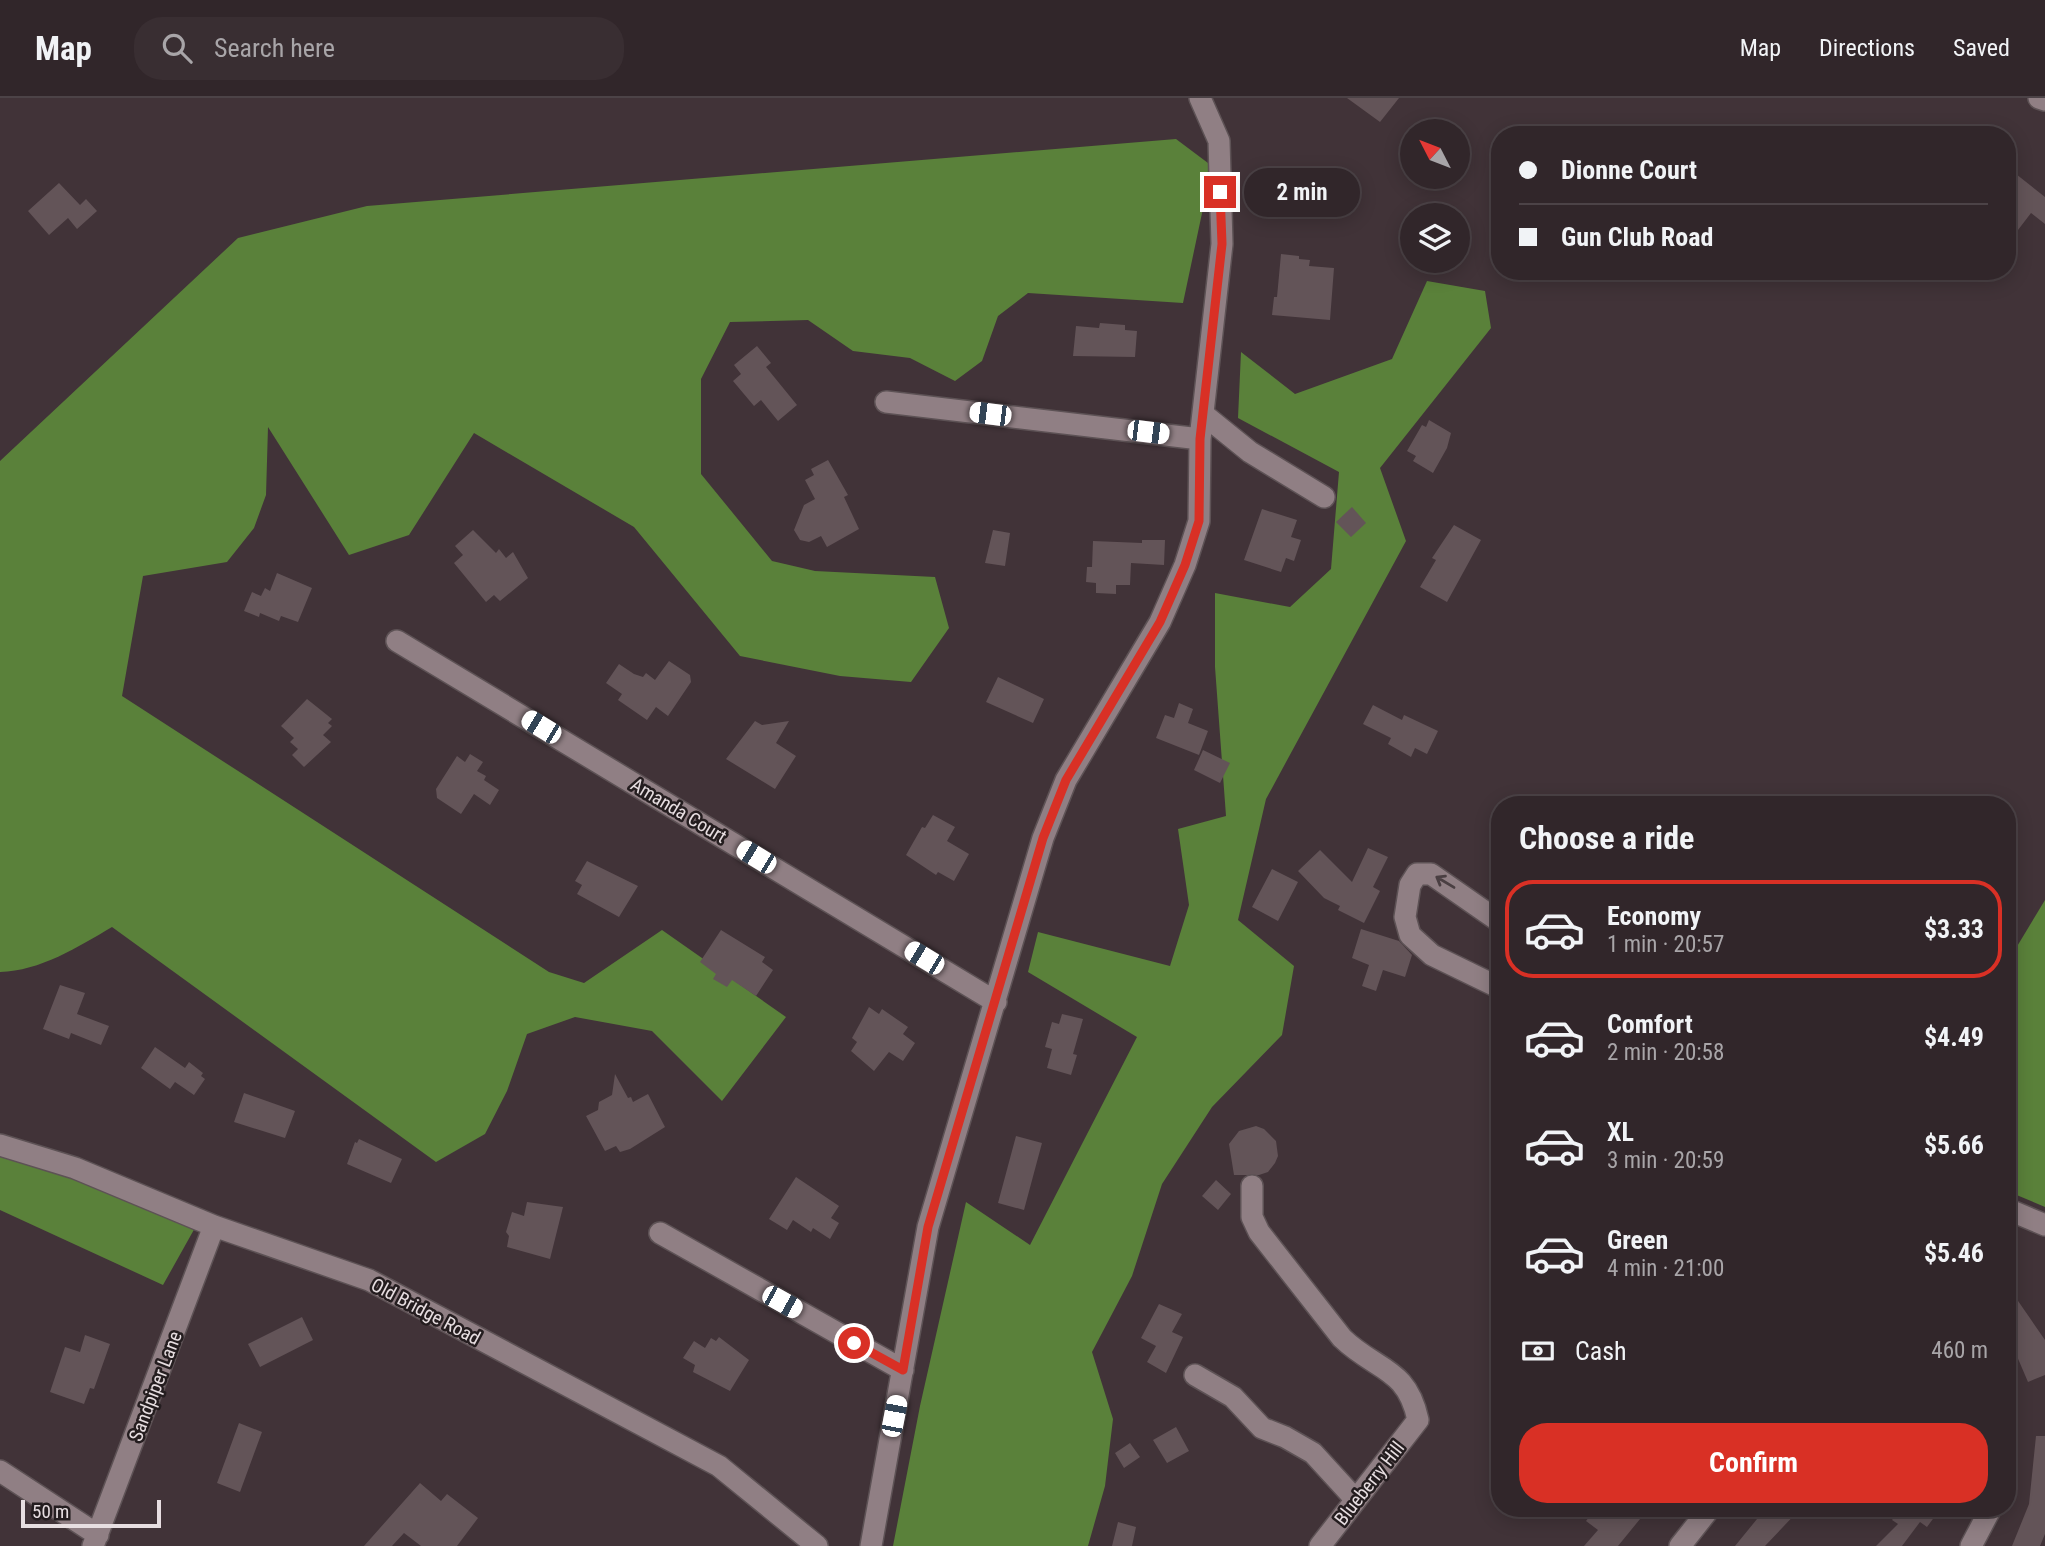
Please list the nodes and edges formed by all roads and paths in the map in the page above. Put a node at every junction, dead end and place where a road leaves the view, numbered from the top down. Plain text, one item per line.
1 (1200, 98) edge
2 (2039, 98) edge
3 (2045, 100) edge
4 (886, 402) dead end
5 (1203, 414) junction
6 (1200, 439) junction
7 (1324, 497) dead end
8 (397, 640) dead end
9 (1491, 916) edge
10 (1491, 984) edge
11 (996, 1002) junction
12 (0, 1144) edge
13 (1252, 1186) dead end
14 (2016, 1213) edge
15 (2045, 1225) edge
16 (214, 1226) junction
17 (660, 1233) dead end
18 (903, 1370) junction
19 (1195, 1376) dead end
20 (0, 1471) edge
21 (1356, 1500) junction
22 (1703, 1517) edge
23 (1986, 1517) edge
24 (95, 1540) edge
25 (817, 1546) edge
26 (872, 1546) edge
27 (1320, 1546) edge
28 (1680, 1546) edge
29 (1971, 1546) edge

1 - 5 street
2 - 3 street
4 - 6 street
5 - 6 street
5 - 7 street
6 - 11 street
8 - 11 street, Amanda Court
9 -> 10 street
11 - 18 street
12 - 16 street, Old Bridge Road
13 - 21 street, Blueberry Hill
14 - 15 street
16 - 24 street, Sandpiper Lane
16 - 25 street, Old Bridge Road
17 - 18 street
18 - 26 street
19 - 21 street
20 - 24 street
21 - 27 street, Blueberry Hill
22 - 28 street
23 - 29 street

